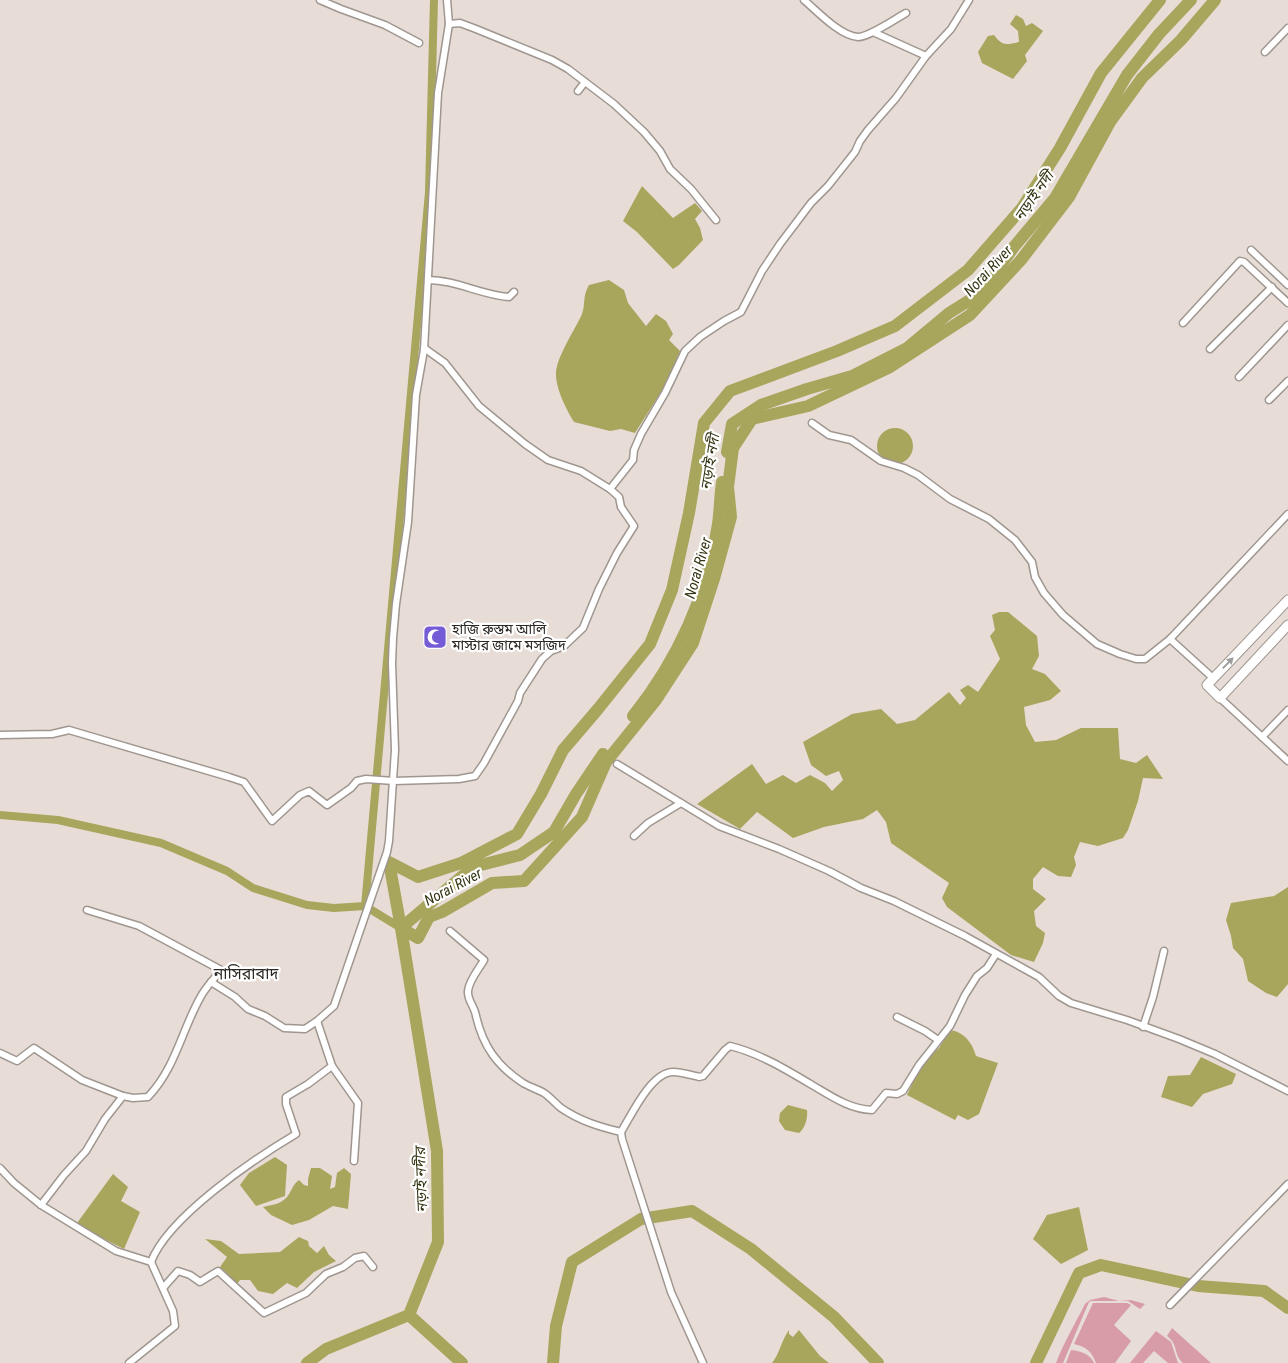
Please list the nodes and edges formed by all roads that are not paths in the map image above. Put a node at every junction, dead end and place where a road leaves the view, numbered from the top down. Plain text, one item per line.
1 (320, 0) edge
2 (447, 0) edge
3 (804, 0) edge
4 (969, 0) edge
5 (906, 13) dead end
6 (449, 24) junction
7 (1288, 28) edge
8 (873, 32) junction
9 (419, 43) dead end
10 (1265, 52) dead end
11 (926, 56) junction
12 (585, 82) junction
13 (578, 91) dead end
14 (716, 220) dead end
15 (1251, 250) dead end
16 (428, 280) junction
17 (1288, 285) edge
18 (1272, 288) junction
19 (514, 292) dead end
20 (1288, 303) edge
21 (1183, 323) dead end
22 (1288, 326) edge
23 (424, 348) junction
24 (1210, 349) dead end
25 (1239, 377) dead end
26 (1288, 381) edge
27 (1269, 400) dead end
28 (812, 423) dead end
29 (610, 489) junction
30 (1288, 514) edge
31 (1288, 600) edge
32 (1288, 625) edge
33 (1170, 639) junction
34 (1213, 678) junction
35 (1220, 698) junction
36 (1288, 710) edge
37 (0, 735) edge
38 (1262, 737) junction
39 (1288, 761) edge
40 (617, 764) dead end
41 (394, 781) junction
42 (681, 803) junction
43 (634, 836) dead end
44 (87, 910) dead end
45 (450, 931) dead end
46 (1164, 951) dead end
47 (996, 954) junction
48 (211, 982) junction
49 (898, 1017) dead end
50 (317, 1021) junction
51 (1143, 1026) junction
52 (938, 1040) junction
53 (0, 1053) edge
54 (332, 1066) junction
55 (1288, 1092) edge
56 (123, 1096) junction
57 (621, 1136) junction
58 (354, 1161) dead end
59 (0, 1168) edge
60 (1288, 1184) edge
61 (41, 1205) junction
62 (151, 1262) junction
63 (373, 1267) dead end
64 (163, 1288) junction
65 (1170, 1305) dead end
66 (129, 1363) edge
67 (703, 1363) edge

1 - 9 street
2 - 6 street
3 - 8 street
4 - 11 street
5 - 8 street
6 - 12 street
6 - 16 street
7 - 10 street
8 - 11 street
11 - 29 street
12 - 13 street
12 - 14 street
15 - 17 street
16 - 19 street
16 - 23 street
18 - 20 street
18 - 21 street
18 - 24 street
22 - 25 street
23 - 29 street
23 - 41 street
26 - 27 street
28 - 33 street
29 - 41 street
30 - 33 street
34 -> 31 street
32 - 35 street
33 - 34 street
34 - 35 street
35 - 38 street
36 - 38 street
37 - 41 street
38 - 39 street
40 - 42 street
41 - 50 street
42 - 43 street
42 - 47 street
44 - 48 street
45 - 57 street
46 - 51 street
47 - 51 street
47 - 52 street
48 - 50 street
48 - 56 street
49 - 52 street
50 - 54 street
51 - 55 street
52 - 57 street
53 - 56 street
54 - 58 street
54 - 62 street
56 - 61 street
57 - 67 street
59 - 61 street
60 - 65 street
61 - 62 street
62 - 64 street
63 - 64 street
64 - 66 street

